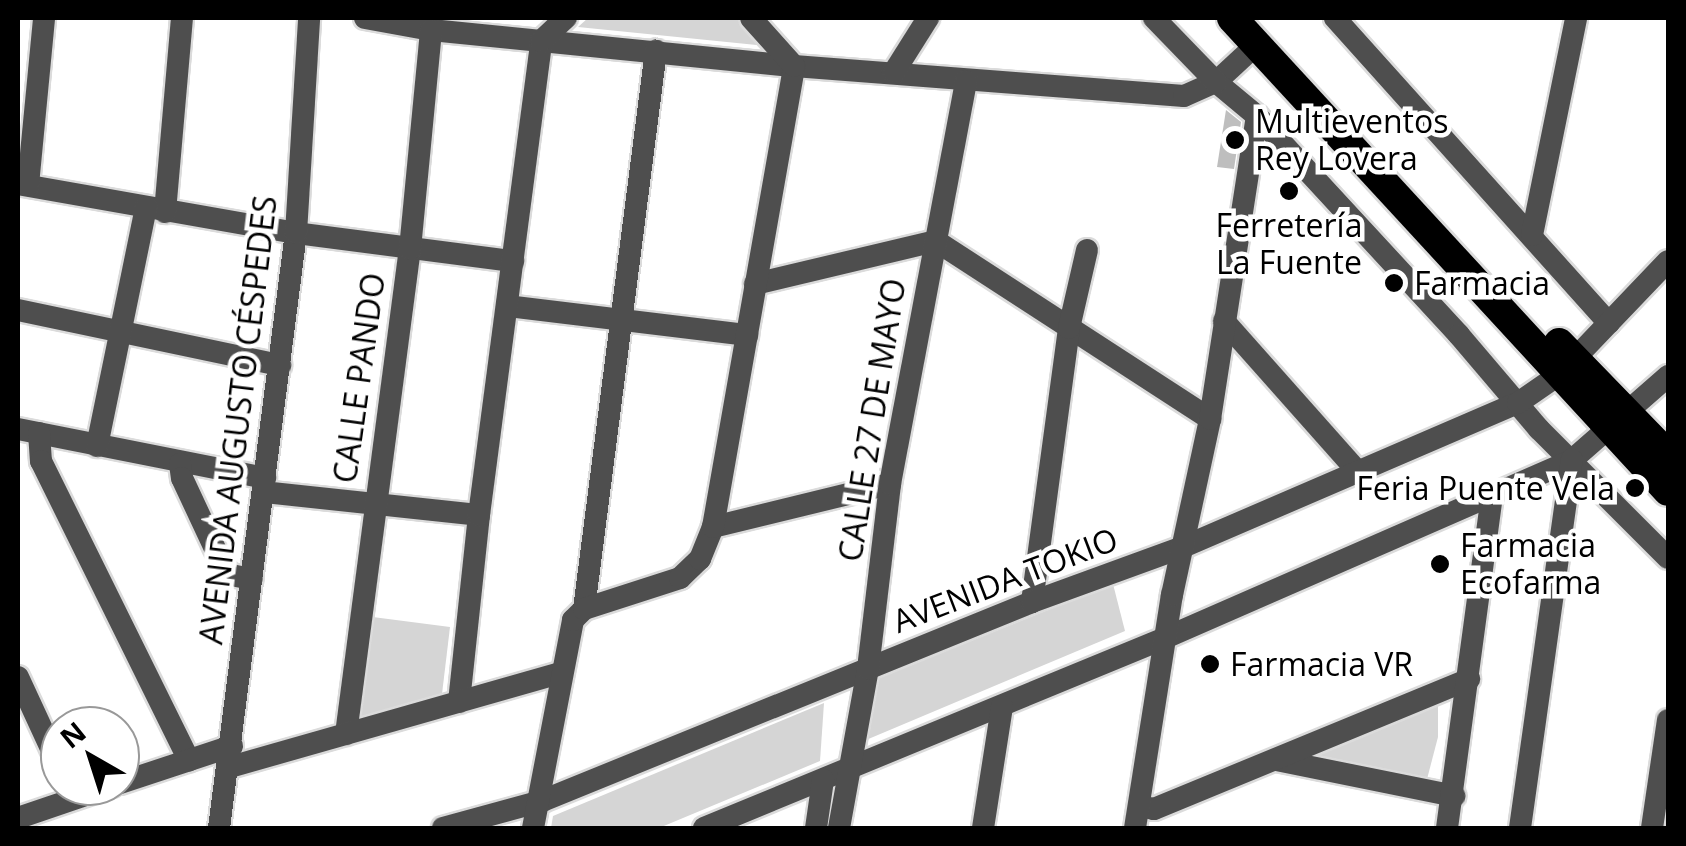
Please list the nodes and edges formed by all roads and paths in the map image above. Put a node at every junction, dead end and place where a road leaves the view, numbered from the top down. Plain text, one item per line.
1 (44, 18) edge
2 (182, 18) edge
3 (308, 18) edge
4 (374, 18) edge
5 (566, 18) edge
6 (750, 18) edge
7 (928, 18) edge
8 (1154, 18) edge
9 (1232, 18) edge
10 (1335, 18) edge
11 (1576, 18) edge
12 (431, 30) junction
13 (1258, 31) edge
14 (540, 41) junction
15 (656, 51) junction
16 (794, 66) junction
17 (894, 72) junction
18 (966, 80) junction
19 (1216, 82) junction
20 (1257, 116) junction
21 (23, 185) edge
22 (155, 210) junction
23 (296, 233) junction
24 (1532, 235) junction
25 (936, 241) junction
26 (410, 250) junction
27 (1086, 250) dead end
28 (513, 261) junction
29 (1668, 261) edge
30 (755, 284) junction
31 (507, 306) junction
32 (18, 310) edge
33 (1224, 321) junction
34 (620, 322) junction
35 (1609, 323) junction
36 (1069, 328) junction
37 (120, 331) junction
38 (747, 335) junction
39 (280, 365) junction
40 (1566, 366) junction
41 (1668, 376) edge
42 (1518, 403) junction
43 (1210, 419) junction
44 (1618, 420) junction
45 (28, 431) edge
46 (97, 446) junction
47 (1668, 455) edge
48 (1572, 460) junction
49 (180, 464) junction
50 (1360, 474) junction
51 (890, 484) junction
52 (265, 485) junction
53 (1668, 491) edge
54 (1492, 494) junction
55 (375, 504) junction
56 (479, 515) junction
57 (713, 527) junction
58 (1183, 547) junction
59 (1668, 558) edge
60 (252, 579) junction
61 (1032, 602) junction
62 (584, 609) junction
63 (1166, 638) junction
64 (868, 669) junction
65 (561, 674) junction
66 (18, 676) edge
67 (1469, 678) junction
68 (459, 702) junction
69 (1002, 706) junction
70 (1668, 720) edge
71 (40, 724) edge
72 (346, 734) junction
73 (231, 756) junction
74 (189, 760) junction
75 (1276, 760) junction
76 (848, 771) junction
77 (140, 776) edge
78 (823, 780) junction
79 (1454, 796) junction
80 (542, 802) junction
81 (42, 806) edge
82 (1137, 817) edge
83 (18, 818) edge
84 (220, 828) edge
85 (443, 828) edge
86 (533, 828) edge
87 (704, 828) edge
88 (816, 828) edge
89 (839, 828) edge
90 (983, 828) edge
91 (1448, 828) edge
92 (1520, 828) edge
93 (1652, 828) edge

1 - 21 street
2 - 22 street
3 - 23 street, AVENIDA AUGUSTO CÉSPEDES
4 - 12 street
5 - 14 street
6 - 16 street
7 - 17 street
8 - 19 street
9 - 13 highway
10 - 24 street
11 - 24 street
12 - 14 street
12 - 26 street, CALLE PANDO
13 - 19 street
13 - 40 highway
14 - 15 street
14 - 28 street
15 - 16 street
15 - 34 street
16 - 17 street
16 - 30 street
17 - 18 street
18 - 19 street
18 - 25 street, CALLE 27 DE MAYO
19 - 20 street
20 - 33 street
20 - 42 street
21 - 22 street
22 - 23 street
22 - 37 street
23 - 26 street
23 - 39 street, AVENIDA AUGUSTO CÉSPEDES
24 - 35 street
25 - 30 street
25 - 36 street
25 - 51 street, CALLE 27 DE MAYO
26 - 28 street
26 - 55 street, CALLE PANDO
27 - 36 street
28 - 31 street
29 - 35 street, AVENIDA TOKIO
30 - 38 street
31 - 34 street
31 - 56 street
32 - 37 street
33 - 43 street
33 - 50 street
34 - 38 street
34 - 62 street
35 - 40 street, AVENIDA TOKIO
36 - 43 street
36 - 61 street
37 - 39 street
37 - 46 street
38 - 57 street
39 - 52 street, AVENIDA AUGUSTO CÉSPEDES
40 - 42 street, AVENIDA TOKIO
40 - 44 highway
41 - 44 street
42 - 48 street
42 - 50 street, AVENIDA TOKIO
43 - 58 street
44 - 47 highway
44 - 48 street
44 - 53 highway
45 - 46 street
45 - 74 street
46 - 49 street
48 - 54 street
48 - 59 street
48 - 92 street
49 - 52 street
49 - 60 street
50 - 58 street, AVENIDA TOKIO
51 - 57 street
51 - 64 street, CALLE 27 DE MAYO
52 - 55 street
52 - 60 street, AVENIDA AUGUSTO CÉSPEDES
54 - 63 street
54 - 67 street
55 - 56 street
55 - 72 street, CALLE PANDO
56 - 68 street
57 - 62 street
58 - 61 street, AVENIDA TOKIO
58 - 63 street
60 - 73 street, AVENIDA AUGUSTO CÉSPEDES
61 - 64 street, AVENIDA TOKIO
62 - 65 street
63 - 69 street
63 - 82 street
64 - 76 street, CALLE 27 DE MAYO
64 - 80 street, AVENIDA TOKIO
65 - 68 street
65 - 80 street
66 - 71 street
67 - 75 street
67 - 79 street
68 - 72 street
69 - 76 street
69 - 90 street
70 - 93 street
72 - 73 street
73 - 74 street
73 - 84 street, AVENIDA AUGUSTO CÉSPEDES
74 - 77 street
75 - 79 street
75 - 82 street
76 - 78 street
76 - 89 street, CALLE 27 DE MAYO
78 - 87 street
78 - 88 street
79 - 91 street
80 - 85 street, AVENIDA TOKIO
80 - 86 street
81 - 83 street

